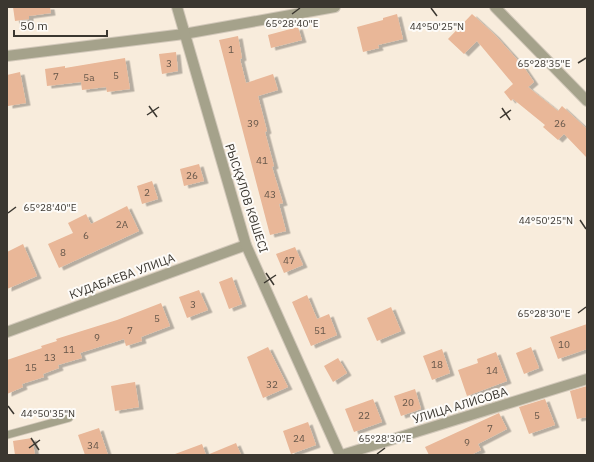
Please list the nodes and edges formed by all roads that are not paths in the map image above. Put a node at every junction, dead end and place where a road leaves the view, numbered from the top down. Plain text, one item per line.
1 (177, 7) edge
2 (335, 7) edge
3 (495, 7) edge
4 (184, 34) junction
5 (7, 56) edge
6 (587, 101) edge
7 (246, 244) junction
8 (7, 332) edge
9 (587, 379) edge
10 (69, 418) dead end
11 (7, 435) edge
12 (341, 455) edge

1 - 4 street, РЫСҚҰЛОВ КӨШЕСІ
2 - 4 street
3 - 6 street
4 - 5 street
4 - 7 street, РЫСҚҰЛОВ КӨШЕСІ
7 - 8 street, КУДАБАЕВА УЛИЦА
7 - 12 street, РЫСҚҰЛОВ КӨШЕСІ
9 - 12 street, УЛИЦА АЛИСОВА
10 - 11 lane

